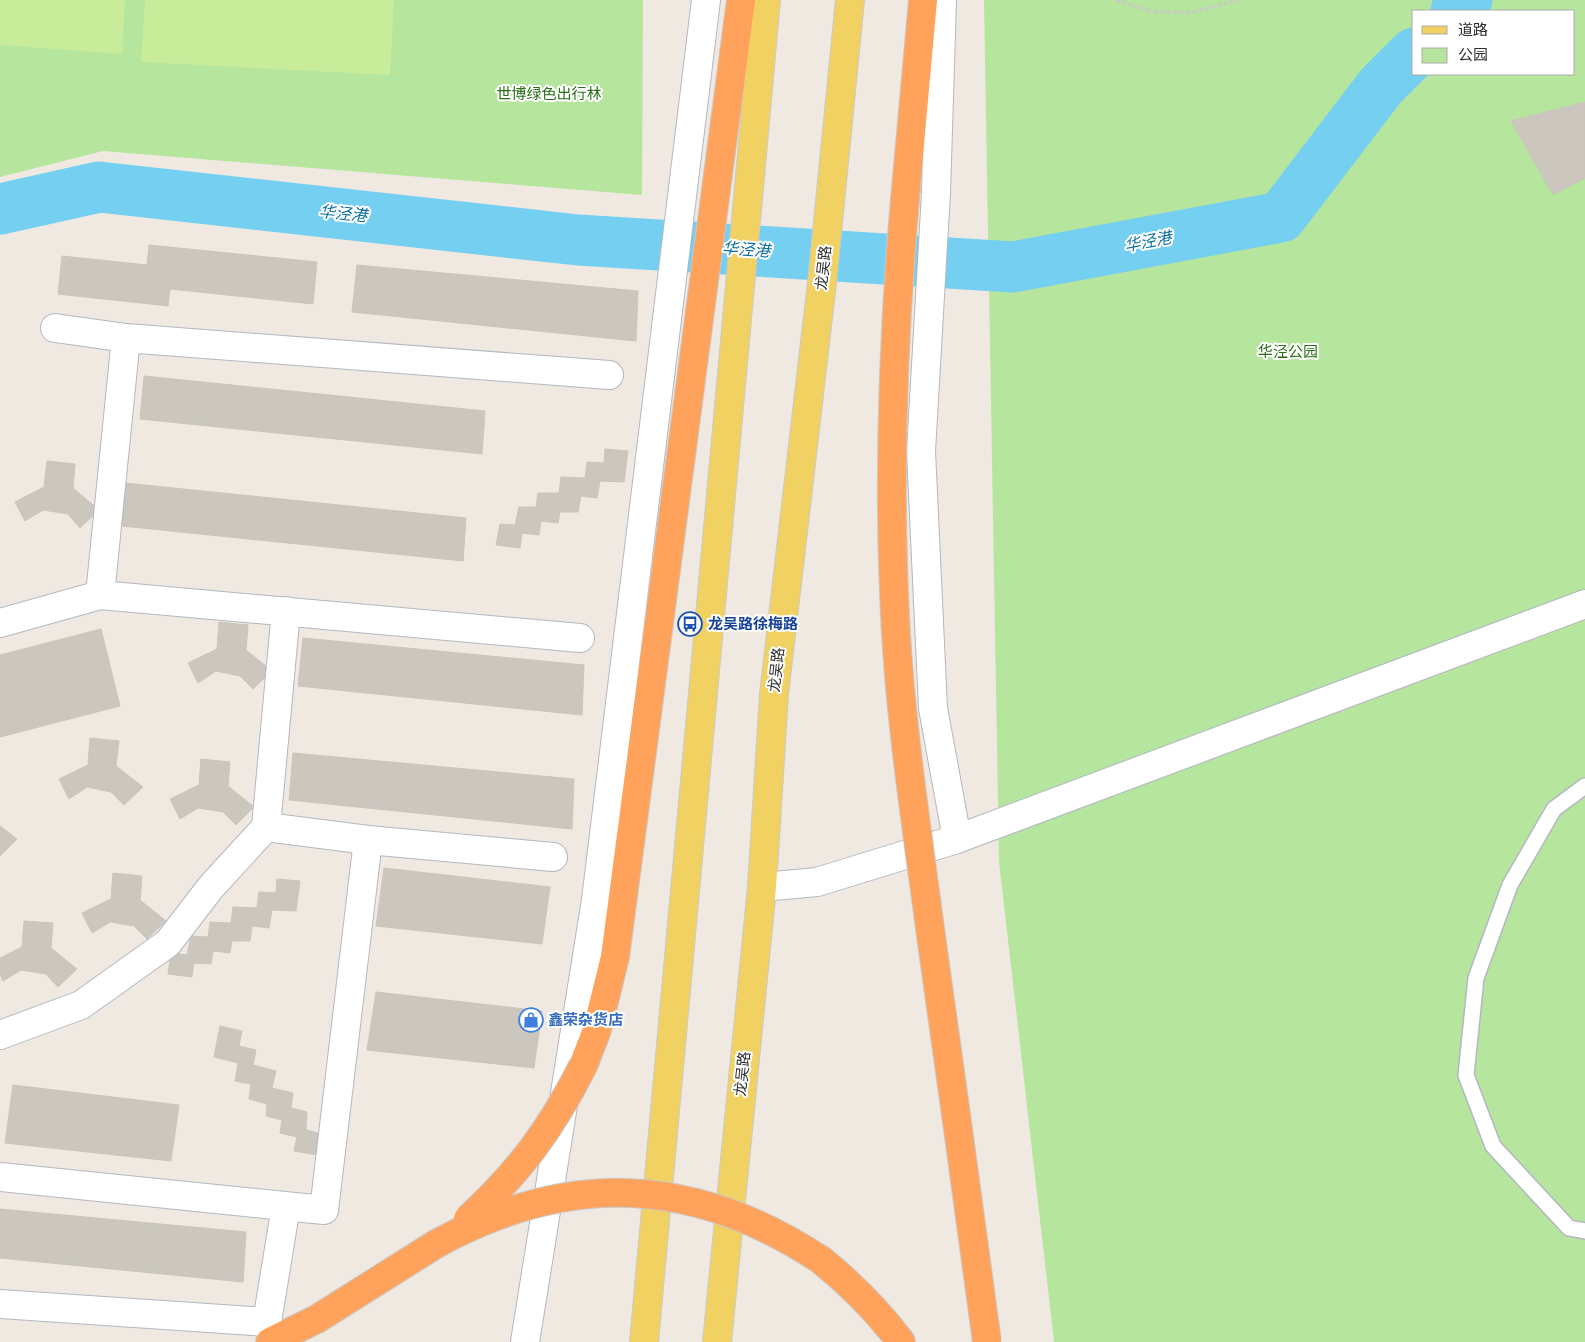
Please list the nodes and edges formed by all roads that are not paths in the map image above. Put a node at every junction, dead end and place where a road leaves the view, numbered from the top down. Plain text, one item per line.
1 (706, 0) edge
2 (741, 0) edge
3 (766, 0) edge
4 (850, 0) edge
5 (923, 0) edge
6 (942, 0) edge
7 (55, 328) dead end
8 (126, 338) junction
9 (609, 375) dead end
10 (100, 595) junction
11 (1585, 604) edge
12 (286, 611) junction
13 (0, 623) edge
14 (580, 638) dead end
15 (1585, 786) edge
16 (266, 827) junction
17 (957, 839) junction
18 (368, 840) junction
19 (553, 857) dead end
20 (762, 887) junction
21 (0, 1035) edge
22 (0, 1177) edge
23 (286, 1206) junction
24 (1585, 1231) edge
25 (436, 1244) junction
26 (0, 1304) edge
27 (270, 1342) edge
28 (525, 1342) edge
29 (644, 1342) edge
30 (717, 1342) edge
31 (901, 1342) edge
32 (987, 1342) edge

1 - 28 street
2 - 25 highway, bridge
3 - 29 main road
4 - 20 main road, 龙吴路
5 - 32 highway, bridge
6 - 17 street
7 - 8 street
8 - 9 street
8 - 10 street
10 - 12 street
10 - 13 street
11 - 17 street
12 - 14 street
12 - 16 street
15 - 24 lane
16 - 18 street
16 - 21 street
17 - 20 street
18 - 19 street
18 - 23 street
20 - 30 main road, 龙吴路
22 - 23 street
23 - 26 street
25 - 27 highway
25 - 31 highway, bridge

